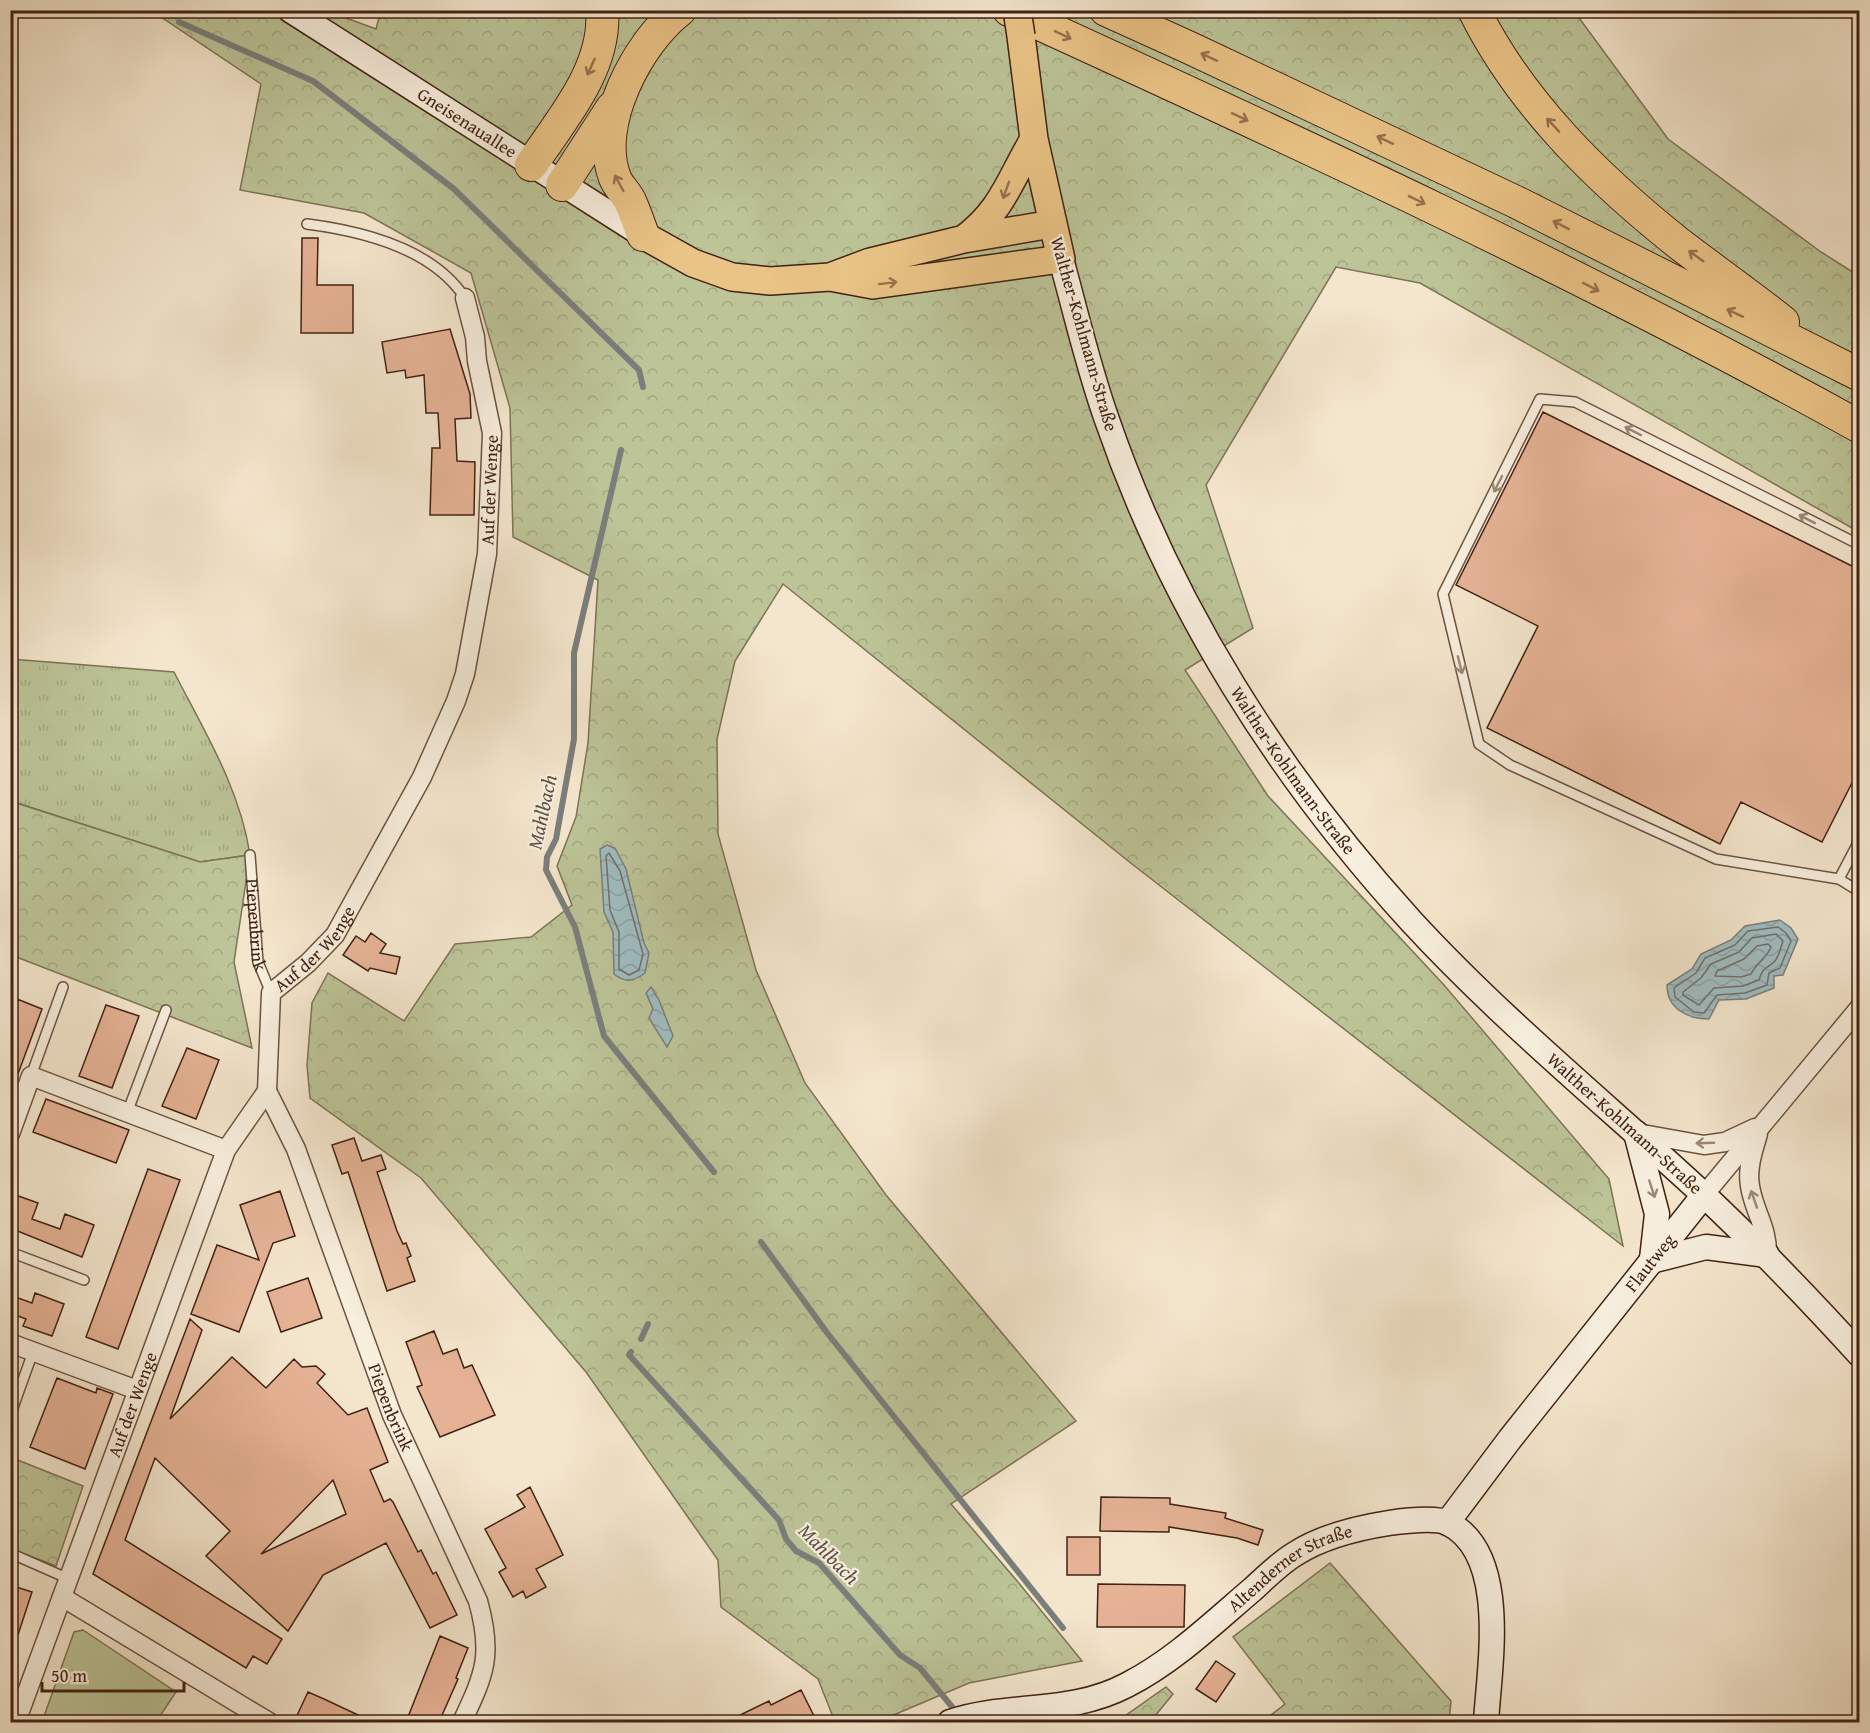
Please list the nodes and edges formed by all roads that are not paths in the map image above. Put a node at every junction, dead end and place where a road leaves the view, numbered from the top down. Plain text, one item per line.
1 (290, 10) edge
2 (602, 10) edge
3 (680, 10) edge
4 (1017, 10) edge
5 (1106, 10) edge
6 (1474, 10) edge
7 (1009, 11) edge
8 (617, 99) junction
9 (1033, 129) junction
10 (531, 165) junction
11 (562, 185) junction
12 (307, 224) dead end
13 (1052, 224) junction
14 (643, 235) junction
15 (964, 239) junction
16 (1061, 259) junction
17 (831, 277) junction
18 (465, 298) joint
19 (1826, 356) junction
20 (1860, 375) edge
21 (1860, 427) edge
22 (1860, 545) edge
23 (1860, 839) edge
24 (250, 855) dead end
25 (1839, 879) junction
26 (1860, 892) edge
27 (63, 987) dead end
28 (271, 993) junction
29 (1860, 1007) edge
30 (166, 1010) dead end
31 (31, 1076) junction
32 (267, 1092) junction
33 (127, 1113) junction
34 (1760, 1126) junction
35 (1636, 1133) junction
36 (10, 1134) edge
37 (226, 1150) junction
38 (1704, 1195) junction
39 (10, 1252) edge
40 (1767, 1256) junction
41 (1652, 1261) junction
42 (84, 1280) dead end
43 (10, 1343) edge
44 (33, 1352) junction
45 (1860, 1355) edge
46 (136, 1390) junction
47 (10, 1416) edge
48 (1447, 1523) junction
49 (10, 1553) edge
50 (69, 1579) junction
51 (62, 1597) junction
52 (16, 1722) edge
53 (269, 1722) edge
54 (462, 1722) edge
55 (951, 1722) edge
56 (1486, 1722) edge

1 - 10 main road, Gneisenauallee
2 -> 10 highway
3 - 8 highway
4 - 9 main road, Walther-Kohlmann-Straße, bridge
19 -> 5 highway
19 -> 6 highway
7 -> 21 highway
8 - 11 highway
14 -> 8 highway
9 - 13 main road, Walther-Kohlmann-Straße
9 -> 15 main road
10 - 11 main road, Gneisenauallee
11 - 14 main road, Gneisenauallee
12 - 18 lane
13 - 15 main road
13 - 16 main road, Walther-Kohlmann-Straße
14 - 17 main road
15 - 17 main road
17 -> 16 main road
16 - 35 main road, Walther-Kohlmann-Straße
18 - 28 street, Auf der Wenge
19 - 20 highway
22 -> 25 lane
23 - 25 lane
24 - 28 lane, Piepenbrink
25 - 26 lane
27 - 31 lane
28 - 32 street, Auf der Wenge
29 - 34 street, Flautweg
30 - 33 lane
31 - 33 street
31 - 36 street
32 - 37 street, Auf der Wenge
32 - 54 street, Piepenbrink
33 - 37 street
34 -> 35 street
34 - 38 street, Flautweg
40 -> 34 street
35 - 38 main road, Walther-Kohlmann-Straße
35 -> 41 main road
37 - 46 street, Auf der Wenge
38 - 40 main road, Walther-Kohlmann-Straße
38 - 41 main road, Flautweg
39 - 42 lane
40 - 41 main road
40 - 45 main road, Walther-Kohlmann-Straße
41 - 48 main road, Flautweg
43 - 44 street
44 - 46 street
44 - 47 lane
46 - 50 street, Auf der Wenge
48 - 55 main road, Altenderner Straße
48 - 56 main road
49 - 50 lane
50 - 51 street, Auf der Wenge
51 - 52 street, Auf der Wenge
51 - 53 street

